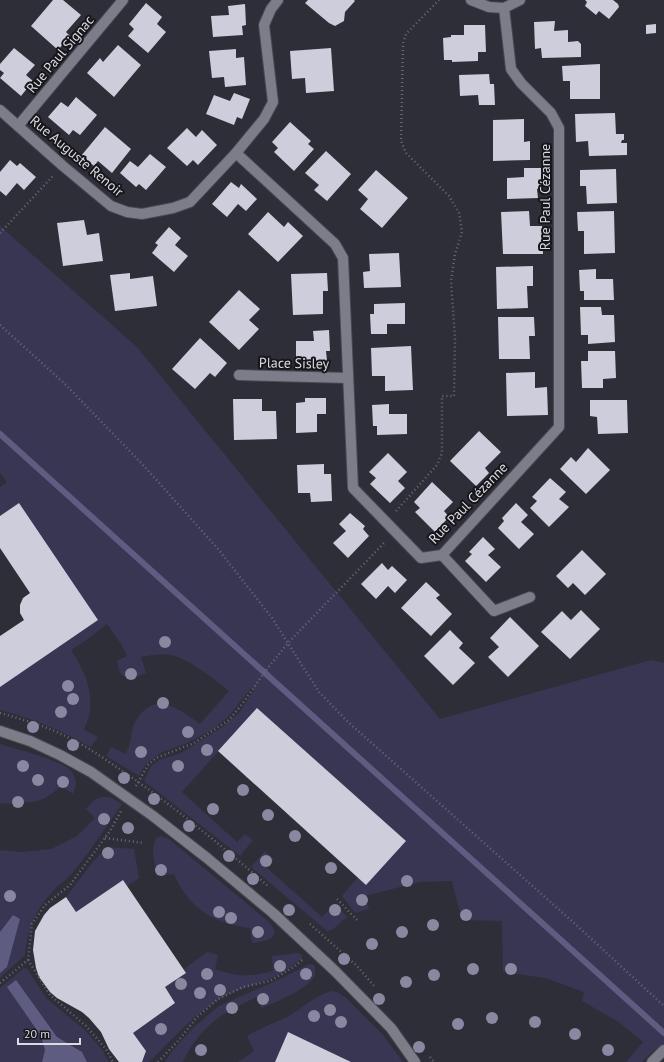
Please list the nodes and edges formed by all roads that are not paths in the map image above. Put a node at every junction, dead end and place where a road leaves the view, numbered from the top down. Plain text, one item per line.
1 (124, 0) edge
2 (278, 0) edge
3 (471, 0) edge
4 (520, 0) edge
5 (504, 8) junction
6 (0, 110) edge
7 (18, 126) junction
8 (236, 154) junction
9 (239, 376) dead end
10 (348, 378) junction
11 (442, 556) junction
12 (530, 597) dead end
13 (0, 731) edge
14 (664, 1050) edge
15 (415, 1062) edge
16 (652, 1062) edge

1 - 7 street, Rue Paul Signac
2 - 8 street, Rue Auguste Renoir
3 - 5 street
4 - 5 street
5 - 11 street, Rue Paul Cézanne
6 - 7 street, Rue Auguste Renoir
7 - 8 street, Rue Auguste Renoir
8 - 10 street, Rue Paul Cézanne
9 - 10 street, Place Sisley
10 - 11 street, Rue Paul Cézanne
11 - 12 street
13 - 15 street
14 - 16 street

